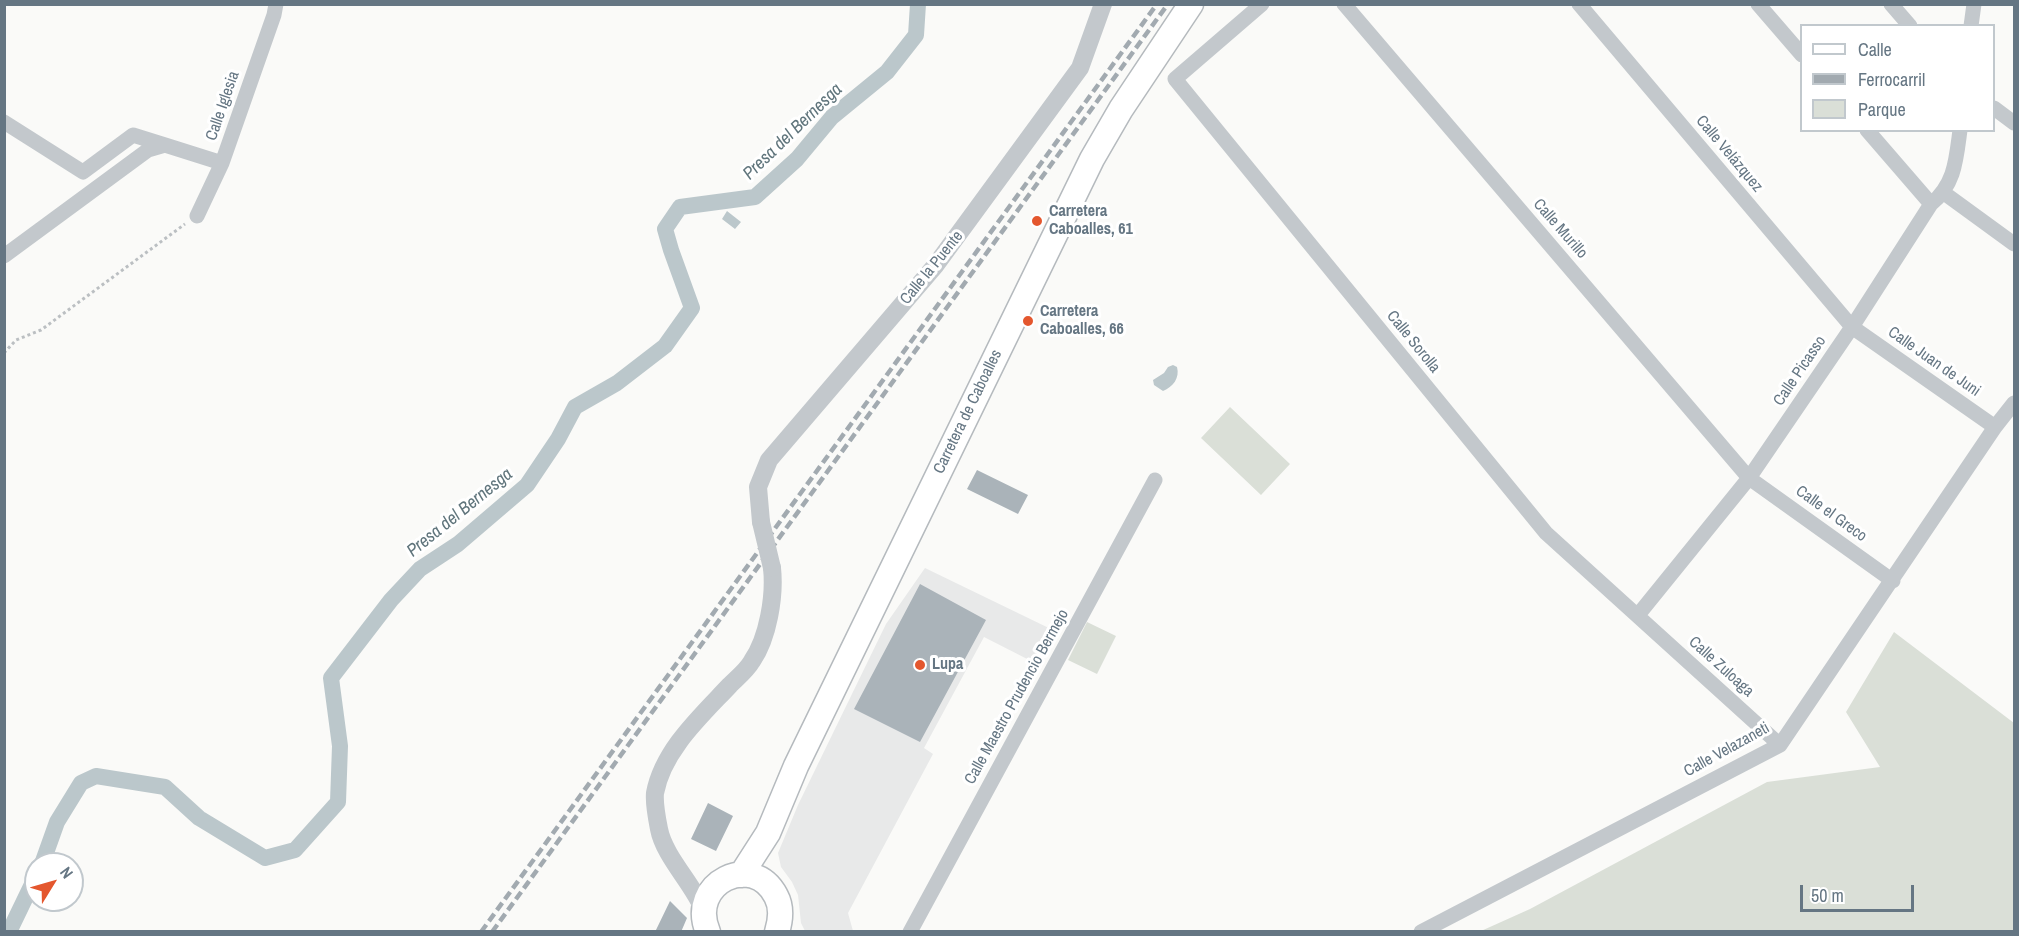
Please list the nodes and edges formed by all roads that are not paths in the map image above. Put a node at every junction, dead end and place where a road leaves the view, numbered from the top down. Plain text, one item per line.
1 (276, 4) edge
2 (1103, 4) edge
3 (1191, 4) edge
4 (1262, 4) edge
5 (1344, 4) edge
6 (1579, 4) edge
7 (1758, 4) edge
8 (1892, 4) edge
9 (1974, 4) edge
10 (1908, 24) edge
11 (1971, 24) edge
12 (1800, 53) edge
13 (1995, 109) edge
14 (4, 122) edge
15 (2014, 123) edge
16 (1869, 132) edge
17 (1960, 132) edge
18 (165, 145) junction
19 (222, 163) junction
20 (83, 172) junction
21 (96, 189) junction
22 (1944, 193) junction
23 (1931, 204) junction
24 (196, 216) road end
25 (2014, 244) edge
26 (4, 256) edge
27 (1852, 327) junction
28 (2014, 403) edge
29 (1995, 427) junction
30 (1749, 478) junction
31 (1155, 480) dead end
32 (1893, 580) junction
33 (1638, 615) junction
34 (1780, 745) junction
35 (768, 833) junction
36 (673, 860) junction
37 (730, 878) junction
38 (774, 891) junction
39 (706, 926) edge
40 (782, 927) edge
41 (910, 932) edge
42 (1421, 932) edge

1 - 19 street, Calle Iglesia
2 - 36 street, Calle la Puente, bridge
3 - 35 main road, Carretera de Caboalles
4 - 33 street, Calle Sorolla
5 - 30 street, Calle Murillo
6 - 27 street, Calle Velázquez
7 - 12 street
8 - 10 street
9 - 11 street
13 - 15 street
14 - 20 street
16 - 23 street
17 - 22 street, Calle Picasso
18 - 19 street
18 - 20 street
18 - 21 street
19 - 24 street, Calle Iglesia
20 - 21 street
21 - 26 street
22 - 23 street, Calle Picasso
22 - 25 street
23 - 27 street, Calle Picasso
27 - 29 street, Calle Juan de Juni
27 - 30 street, Calle Picasso
28 - 29 street, Calle Velazaneti
29 - 32 street, Calle Velazaneti
30 - 32 street, Calle el Greco
30 - 33 street, Calle Picasso
31 - 41 street, Calle Maestro Prudencio Bermejo
32 - 34 street, Calle Velazaneti
33 - 34 street, Calle Zuloaga
34 - 42 street, Calle Velazaneti
35 - 37 main road, Carretera de Caboalles
35 - 38 main road, Carretera de Caboalles
36 - 37 street
36 - 39 street, Calle la Puente
37 - 38 main road
37 - 39 main road, Carretera de Caboalles
38 - 40 main road, Carretera de Caboalles

